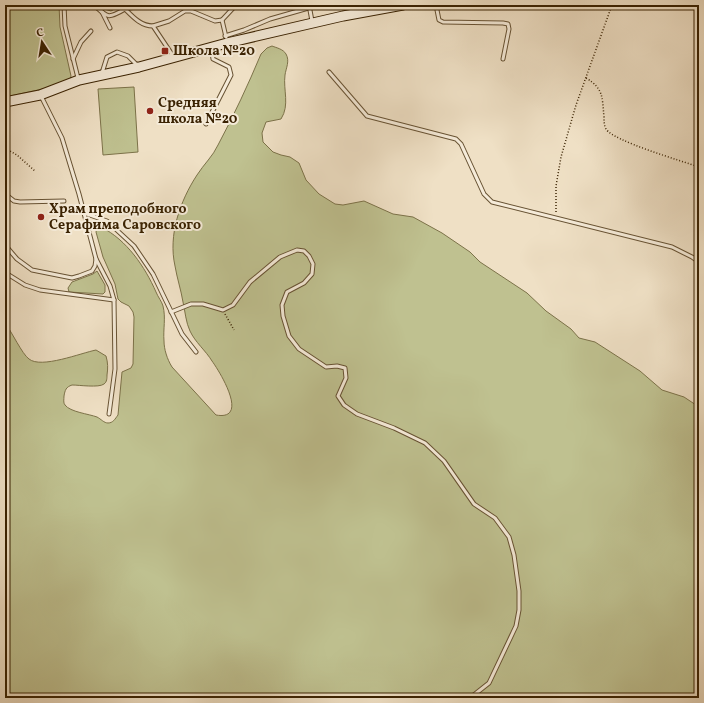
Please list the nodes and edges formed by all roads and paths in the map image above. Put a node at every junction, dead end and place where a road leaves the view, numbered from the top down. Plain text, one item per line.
1 (64, 5) edge
2 (94, 5) edge
3 (154, 5) edge
4 (236, 5) edge
5 (320, 5) edge
6 (403, 5) edge
7 (436, 5) edge
8 (612, 5) edge
9 (309, 6) edge
10 (378, 7) edge
11 (361, 8) edge
12 (125, 9) junction
13 (102, 12) junction
14 (222, 20) junction
15 (313, 23) junction
16 (153, 26) junction
17 (110, 28) dead end
18 (91, 31) dead end
19 (226, 39) junction
20 (215, 46) junction
21 (174, 58) junction
22 (72, 59) junction
23 (503, 59) dead end
24 (139, 67) junction
25 (329, 72) dead end
26 (101, 75) junction
27 (586, 78) junction
28 (79, 80) junction
29 (40, 95) junction
30 (5, 102) edge
31 (206, 124) dead end
32 (5, 148) edge
33 (699, 166) edge
34 (35, 171) dead end
35 (5, 194) edge
36 (64, 201) dead end
37 (84, 213) junction
38 (556, 219) junction
39 (5, 245) edge
40 (96, 259) junction
41 (699, 262) edge
42 (9, 275) dead end
43 (114, 300) junction
44 (223, 310) junction
45 (171, 312) junction
46 (234, 330) dead end
47 (196, 352) dead end
48 (109, 414) dead end
49 (470, 698) edge

1 - 22 lane
2 - 13 lane
3 - 12 lane
4 - 14 lane
5 - 9 lane
6 - 10 main road
7 - 23 lane
8 - 27 path
9 - 15 lane
9 - 19 lane
10 - 11 main road
11 - 15 main road
12 - 13 lane
12 - 16 lane
13 - 17 lane
14 - 16 lane
14 - 19 lane
15 - 19 main road
16 - 21 lane
18 - 22 lane
19 - 20 main road
20 - 21 main road
20 - 31 lane
21 - 24 main road
22 - 28 lane
24 - 26 main road
24 - 26 lane
25 - 38 lane
26 - 28 main road
27 - 33 path
27 - 38 path
28 - 29 main road
29 - 30 main road
29 - 37 lane
32 - 34 path
35 - 36 lane
37 - 40 lane
37 - 45 lane
38 - 41 lane
39 - 40 lane
40 - 43 lane
42 - 43 lane
43 - 48 lane
44 - 45 lane
44 - 46 path
44 - 49 lane
45 - 47 lane

